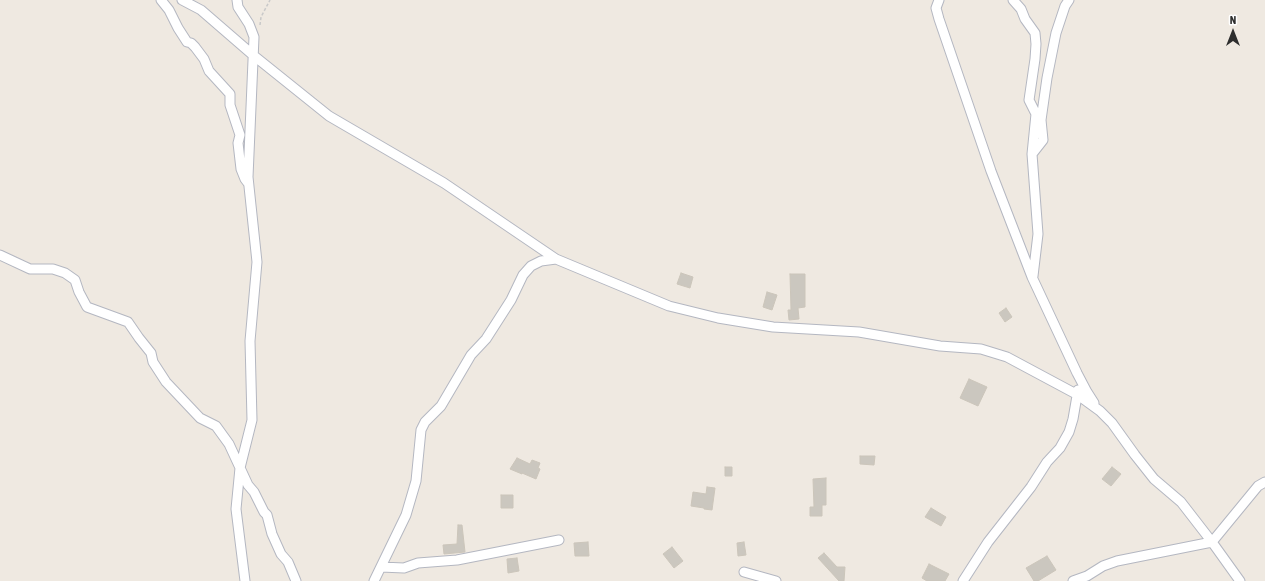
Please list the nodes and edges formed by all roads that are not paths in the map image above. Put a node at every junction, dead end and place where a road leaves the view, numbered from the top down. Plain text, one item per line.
1 (161, 0) edge
2 (182, 0) edge
3 (237, 0) edge
4 (1013, 0) edge
5 (1069, 0) edge
6 (936, 3) edge
7 (253, 55) junction
8 (1032, 154) junction
9 (249, 184) junction
10 (534, 244) junction
11 (0, 255) edge
12 (556, 259) junction
13 (538, 263) junction
14 (1032, 277) junction
15 (1077, 373) junction
16 (1078, 394) junction
17 (1100, 411) junction
18 (240, 468) junction
19 (1265, 482) edge
20 (560, 540) dead end
21 (1212, 542) junction
22 (381, 568) junction
23 (744, 572) dead end
24 (245, 581) edge
25 (296, 581) edge
26 (374, 581) edge
27 (776, 581) edge
28 (963, 581) edge
29 (1073, 581) edge
30 (1240, 581) edge

1 - 9 street
2 - 7 street
3 - 7 street
4 - 8 street
5 - 8 street
6 - 14 street
7 - 9 street
7 - 10 street
8 - 14 street
9 - 18 street
10 - 12 street
10 - 13 street
11 - 18 street
12 - 13 street
12 - 16 street
13 - 22 street
14 - 15 street
15 - 16 street
15 - 17 street
16 - 17 street
16 - 28 street
17 - 21 street
18 - 24 street
18 - 25 street
19 - 21 street
20 - 22 street
21 - 29 street
21 - 30 street
22 - 26 street
23 - 27 street

